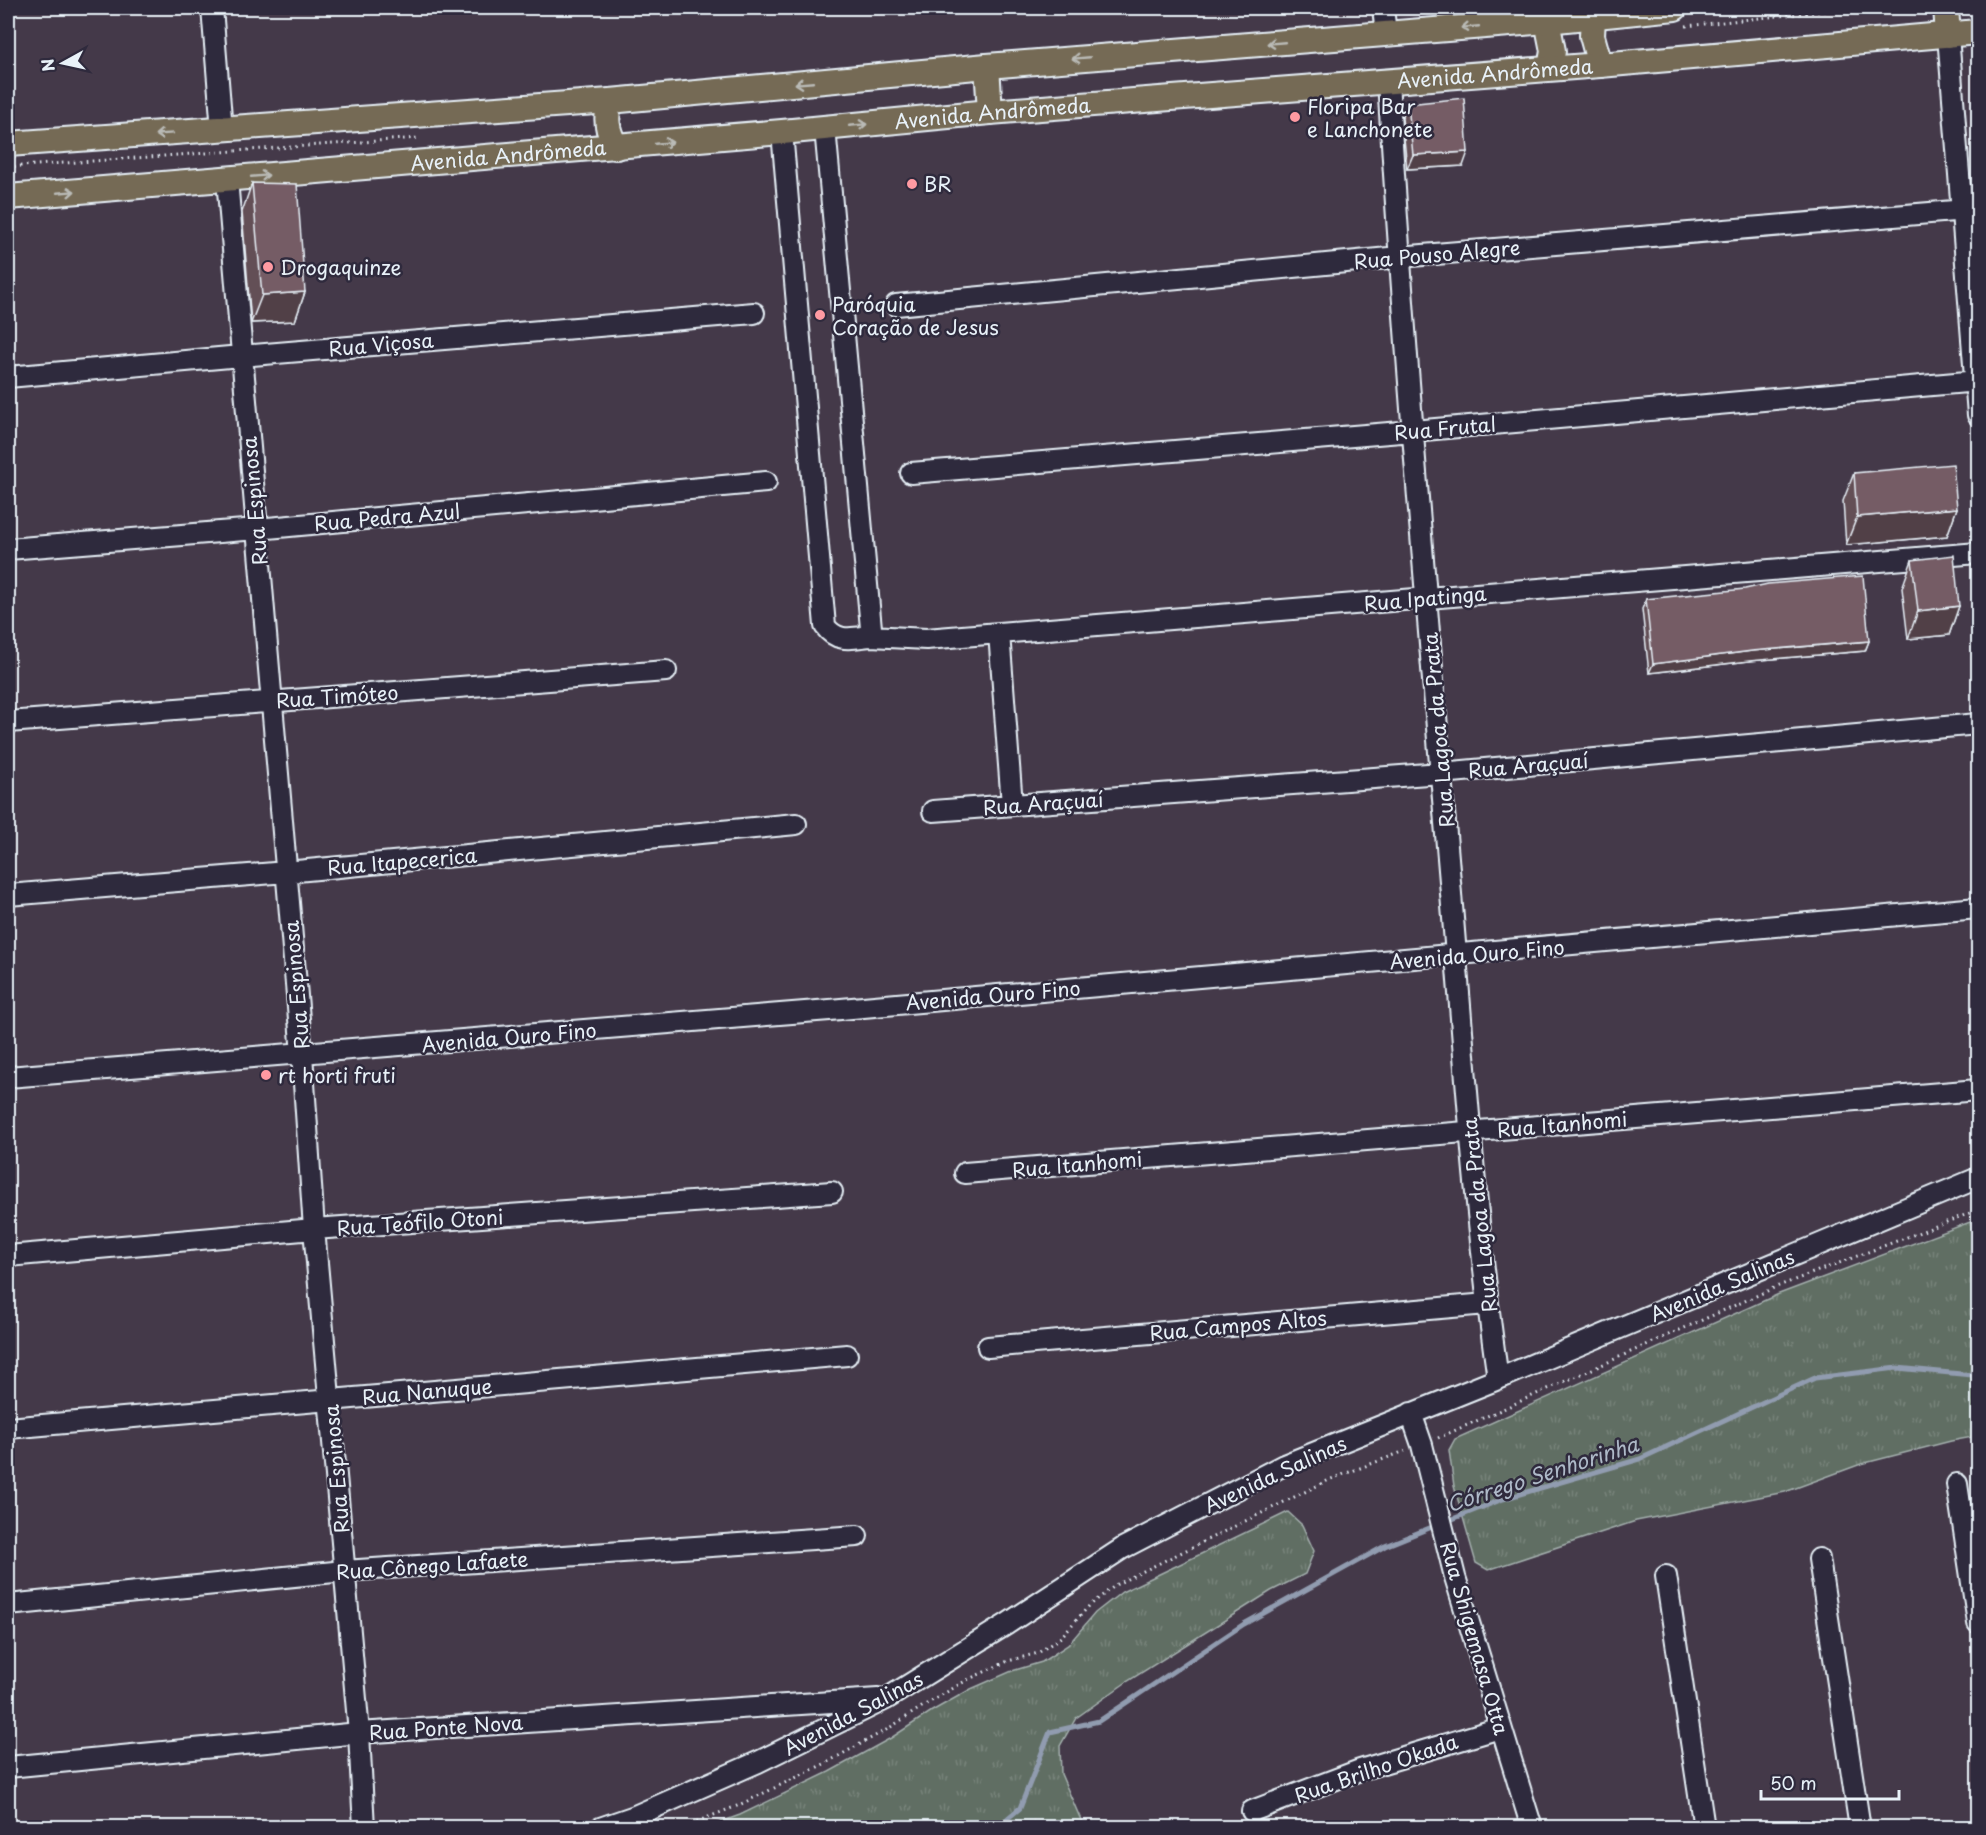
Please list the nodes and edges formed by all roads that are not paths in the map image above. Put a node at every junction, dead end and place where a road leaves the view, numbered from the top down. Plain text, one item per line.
1 (212, 8) edge
2 (1383, 8) edge
3 (1675, 8) edge
4 (1946, 8) edge
5 (1593, 15) junction
6 (1547, 21) junction
7 (1978, 32) edge
8 (1386, 34) junction
9 (1948, 35) junction
10 (1600, 65) junction
11 (987, 66) junction
12 (1550, 68) junction
13 (1388, 81) junction
14 (610, 101) junction
15 (990, 112) junction
16 (825, 128) junction
17 (222, 130) junction
18 (782, 132) junction
19 (8, 144) edge
20 (616, 147) junction
21 (227, 179) junction
22 (8, 197) edge
23 (1970, 210) edge
24 (1399, 257) junction
25 (896, 305) dead end
26 (754, 313) dead end
27 (241, 356) junction
28 (8, 377) edge
29 (1977, 381) edge
30 (1978, 415) edge
31 (1413, 431) junction
32 (911, 473) dead end
33 (766, 482) dead end
34 (256, 529) junction
35 (8, 549) edge
36 (1978, 553) edge
37 (1427, 597) junction
38 (999, 633) junction
39 (871, 636) junction
40 (666, 671) dead end
41 (271, 701) junction
42 (8, 722) edge
43 (1978, 724) edge
44 (1441, 772) junction
45 (1012, 806) junction
46 (933, 812) dead end
47 (796, 824) dead end
48 (286, 872) junction
49 (8, 895) edge
50 (1978, 909) edge
51 (1457, 956) junction
52 (302, 1054) junction
53 (8, 1077) edge
54 (1978, 1090) edge
55 (1471, 1131) junction
56 (966, 1173) dead end
57 (1978, 1178) edge
58 (832, 1192) dead end
59 (314, 1229) junction
60 (8, 1256) edge
61 (1487, 1304) junction
62 (988, 1347) dead end
63 (847, 1355) dead end
64 (1498, 1379) junction
65 (330, 1400) junction
66 (1411, 1413) junction
67 (8, 1428) edge
68 (1957, 1484) dead end
69 (858, 1536) dead end
70 (1819, 1559) dead end
71 (344, 1570) junction
72 (1666, 1576) dead end
73 (8, 1605) edge
74 (1978, 1623) edge
75 (886, 1699) junction
76 (1500, 1728) junction
77 (359, 1733) junction
78 (8, 1767) edge
79 (1252, 1811) dead end
80 (364, 1827) edge
81 (600, 1827) edge
82 (1532, 1827) edge
83 (1704, 1827) edge
84 (1860, 1827) edge

1 - 17 street
2 - 8 street
3 - 5 main road
4 - 9 main road
5 - 6 main road
5 - 10 main road
6 -> 8 main road
6 - 12 main road
7 - 9 main road, Avenida Andrômeda
8 -> 11 main road
9 - 10 main road, Avenida Andrômeda
9 - 23 street
10 - 12 main road, Avenida Andrômeda
11 -> 14 main road
11 - 15 main road
12 - 13 main road, Avenida Andrômeda
13 - 15 main road, Avenida Andrômeda
13 - 24 street, Rua Lagoa da Prata
14 - 17 main road
14 - 20 main road
16 -> 15 main road, Avenida Andrômeda
16 - 18 main road, Avenida Andrômeda
16 - 39 street
17 -> 19 main road
20 -> 18 main road, Avenida Andrômeda
18 - 39 street, Rua Ipatinga
21 -> 20 main road, Avenida Andrômeda
22 -> 21 main road, Avenida Andrômeda
21 - 27 street, Rua Espinosa
23 - 24 street, Rua Pouso Alegre
23 - 29 street
24 - 25 street, Rua Pouso Alegre
24 - 31 street, Rua Lagoa da Prata
26 - 27 street, Rua Viçosa
27 - 28 street, Rua Viçosa
27 - 34 street, Rua Espinosa
29 - 30 street
29 - 31 street, Rua Frutal
31 - 32 street, Rua Frutal
31 - 37 street, Rua Lagoa da Prata
33 - 34 street, Rua Pedra Azul
34 - 35 street, Rua Pedra Azul
34 - 41 street, Rua Espinosa
36 - 37 street, Rua Ipatinga
37 - 38 street, Rua Ipatinga
37 - 44 street, Rua Lagoa da Prata
38 - 39 street, Rua Ipatinga
38 - 45 street
40 - 41 street, Rua Timóteo
41 - 42 street, Rua Timóteo
41 - 48 street, Rua Espinosa
43 - 44 street, Rua Araçuaí
44 - 45 street, Rua Araçuaí
44 - 51 street, Rua Lagoa da Prata
45 - 46 street, Rua Araçuaí
47 - 48 street, Rua Itapecerica
48 - 49 street, Rua Itapecerica
48 - 52 street, Rua Espinosa
50 - 51 street, Avenida Ouro Fino
51 - 52 street, Avenida Ouro Fino
51 - 55 street, Rua Lagoa da Prata
52 - 53 street, Avenida Ouro Fino
52 - 59 street, Rua Espinosa
54 - 55 street, Rua Itanhomi
55 - 56 street, Rua Itanhomi
55 - 61 street, Rua Lagoa da Prata
57 - 64 street, Avenida Salinas
58 - 59 street, Rua Teófilo Otoni
59 - 60 street, Rua Teófilo Otoni
59 - 65 street, Rua Espinosa
61 - 62 street, Rua Campos Altos
61 - 64 street, Rua Lagoa da Prata
63 - 65 street, Rua Nanuque
64 - 66 street, Avenida Salinas
65 - 67 street, Rua Nanuque
65 - 71 street, Rua Espinosa
66 - 75 street, Avenida Salinas
66 - 76 street, Rua Shigemasa Otta
68 - 74 street
69 - 71 street, Rua Cônego Lafaete
70 - 84 street
71 - 73 street, Rua Cônego Lafaete
71 - 77 street, Rua Espinosa
72 - 83 street
75 - 77 street, Rua Ponte Nova
75 - 81 street, Avenida Salinas
76 - 79 street, Rua Brilho Okada
76 - 82 street, Rua Shigemasa Otta
77 - 78 street, Rua Ponte Nova
77 - 80 street, Rua Espinosa

